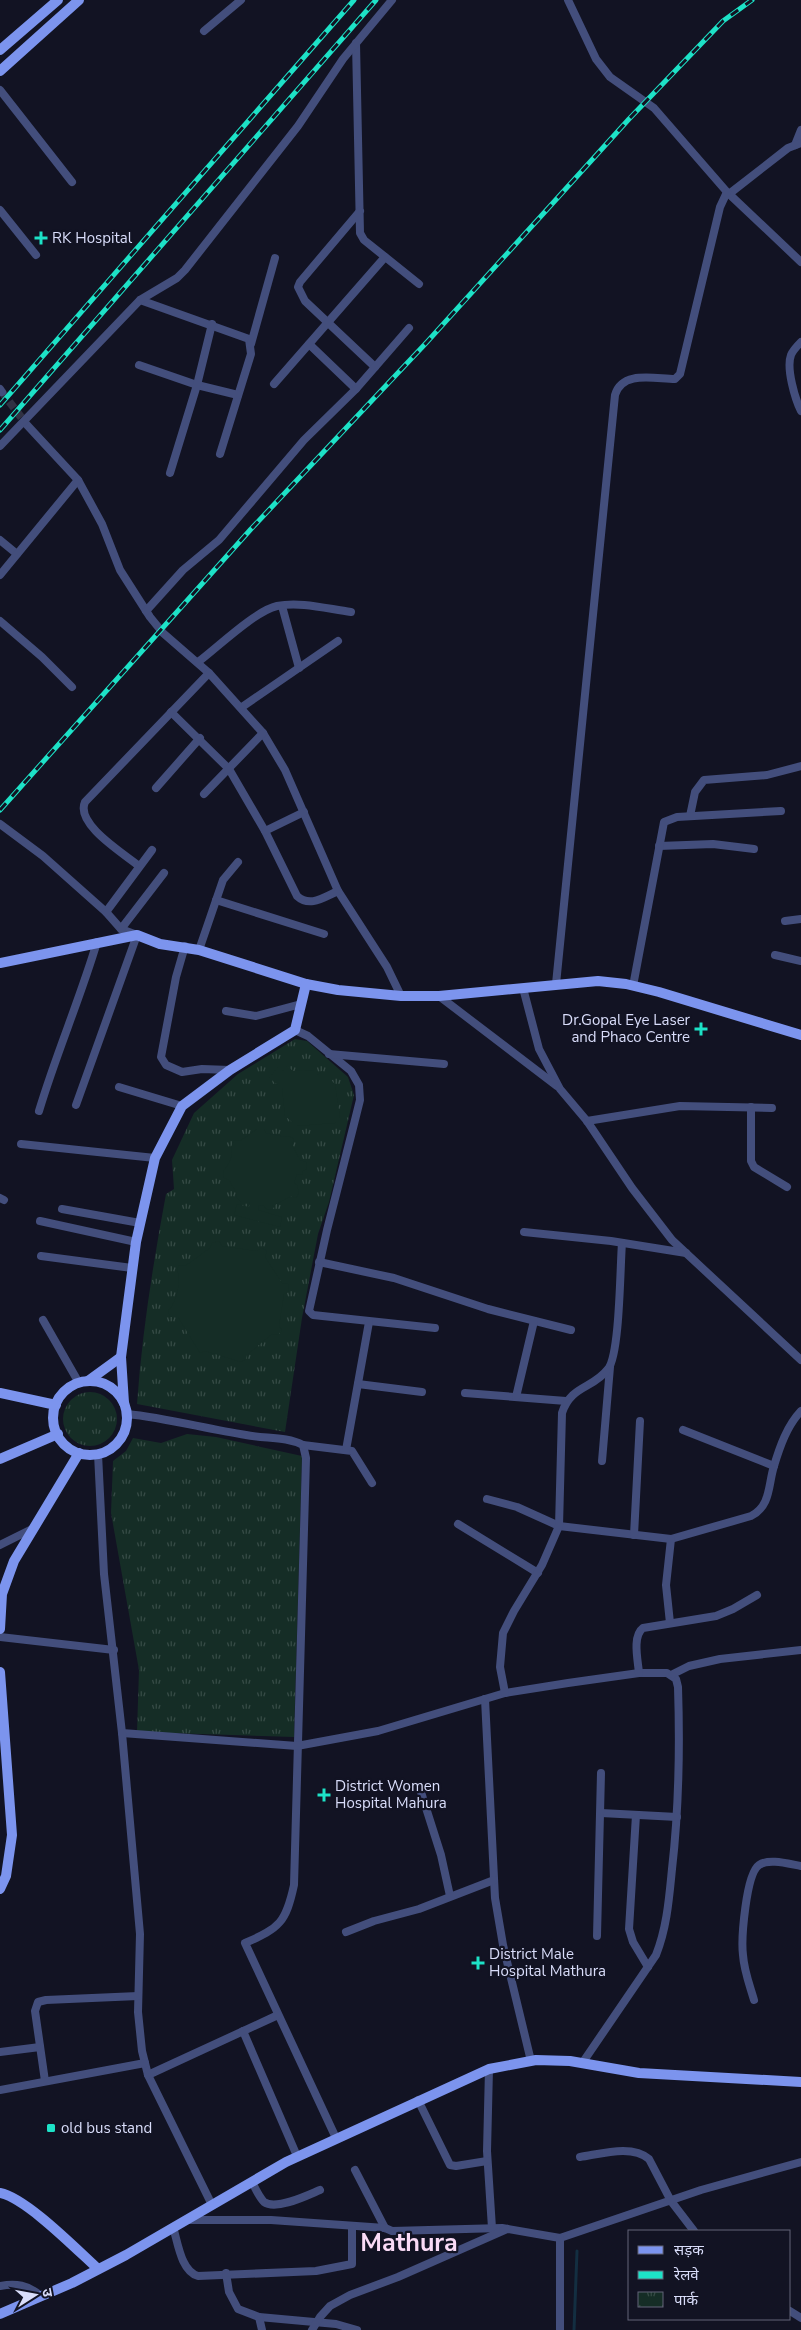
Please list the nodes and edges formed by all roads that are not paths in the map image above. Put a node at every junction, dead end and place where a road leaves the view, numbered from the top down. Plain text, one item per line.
1 (58, 0) edge
2 (80, 0) edge
3 (241, 0) edge
4 (392, 0) edge
5 (568, 0) edge
6 (204, 31) dead end
7 (356, 43) junction
8 (0, 50) edge
9 (0, 71) edge
10 (0, 90) edge
11 (801, 130) edge
12 (798, 144) edge
13 (72, 182) dead end
14 (728, 193) junction
15 (0, 210) edge
16 (360, 211) junction
17 (36, 256) dead end
18 (385, 257) junction
19 (275, 258) dead end
20 (801, 262) edge
21 (419, 284) dead end
22 (140, 300) junction
23 (328, 322) junction
24 (212, 324) junction
25 (408, 328) dead end
26 (801, 342) edge
27 (251, 344) junction
28 (309, 344) junction
29 (139, 365) dead end
30 (375, 367) junction
31 (274, 384) dead end
32 (197, 386) junction
33 (356, 389) junction
34 (238, 396) junction
35 (801, 411) edge
36 (27, 425) tunnel mouth
37 (0, 446) edge
38 (220, 454) dead end
39 (170, 473) dead end
40 (78, 480) junction
41 (0, 540) edge
42 (17, 554) junction
43 (0, 575) edge
44 (282, 606) junction
45 (146, 611) junction
46 (351, 612) dead end
47 (0, 621) edge
48 (338, 641) dead end
49 (198, 662) junction
50 (299, 668) junction
51 (209, 672) junction
52 (72, 687) dead end
53 (242, 707) junction
54 (172, 712) junction
55 (263, 733) junction
56 (200, 738) junction
57 (801, 766) edge
58 (229, 769) junction
59 (156, 788) dead end
60 (204, 794) dead end
61 (781, 810) dead end
62 (304, 812) junction
63 (690, 816) junction
64 (0, 824) edge
65 (265, 831) junction
66 (659, 846) junction
67 (754, 849) dead end
68 (152, 850) dead end
69 (238, 862) dead end
70 (139, 866) junction
71 (164, 873) dead end
72 (338, 891) junction
73 (216, 900) junction
74 (106, 912) junction
75 (801, 919) edge
76 (785, 921) dead end
77 (121, 929) junction
78 (324, 934) dead end
79 (137, 935) junction
80 (97, 942) junction
81 (185, 946) junction
82 (200, 950) junction
83 (775, 955) dead end
84 (801, 961) edge
85 (0, 963) edge
86 (0, 968) edge
87 (306, 984) junction
88 (556, 984) junction
89 (633, 986) junction
90 (523, 988) junction
91 (401, 996) junction
92 (439, 996) junction
93 (301, 1004) junction
94 (226, 1012) dead end
95 (295, 1030) junction
96 (801, 1035) edge
97 (327, 1054) junction
98 (444, 1064) dead end
99 (230, 1070) junction
100 (119, 1087) dead end
101 (560, 1089) junction
102 (76, 1104) dead end
103 (182, 1106) junction
104 (751, 1107) junction
105 (772, 1108) dead end
106 (38, 1111) dead end
107 (587, 1121) junction
108 (21, 1144) dead end
109 (155, 1158) junction
110 (787, 1187) dead end
111 (62, 1209) dead end
112 (40, 1221) dead end
113 (140, 1223) junction
114 (524, 1232) dead end
115 (136, 1242) junction
116 (622, 1243) junction
117 (686, 1253) junction
118 (41, 1256) dead end
119 (319, 1262) junction
120 (132, 1268) junction
121 (43, 1320) dead end
122 (369, 1322) junction
123 (534, 1322) junction
124 (435, 1328) dead end
125 (571, 1330) dead end
126 (121, 1357) junction
127 (801, 1360) edge
128 (610, 1368) junction
129 (83, 1382) junction
130 (358, 1384) junction
131 (422, 1392) dead end
132 (0, 1393) edge
133 (464, 1393) dead end
134 (516, 1397) junction
135 (566, 1401) junction
136 (124, 1403) junction
137 (56, 1405) junction
138 (801, 1411) edge
139 (127, 1414) junction
140 (640, 1421) dead end
141 (683, 1430) dead end
142 (58, 1434) junction
143 (303, 1445) junction
144 (346, 1450) junction
145 (79, 1453) junction
146 (98, 1454) junction
147 (0, 1459) edge
148 (602, 1461) dead end
149 (774, 1466) junction
150 (372, 1483) dead end
151 (487, 1499) dead end
152 (458, 1524) dead end
153 (559, 1526) junction
154 (34, 1528) junction
155 (634, 1535) junction
156 (671, 1539) junction
157 (0, 1545) edge
158 (538, 1573) junction
159 (757, 1595) dead end
160 (670, 1623) junction
161 (0, 1629) edge
162 (0, 1638) edge
163 (114, 1650) junction
164 (801, 1650) edge
165 (0, 1672) edge
166 (639, 1673) junction
167 (672, 1674) junction
168 (505, 1693) junction
169 (485, 1699) junction
170 (122, 1733) junction
171 (297, 1746) junction
172 (601, 1774) dead end
173 (420, 1789) dead end
174 (602, 1813) junction
175 (636, 1815) junction
176 (676, 1817) junction
177 (801, 1866) edge
178 (494, 1880) junction
179 (0, 1889) edge
180 (450, 1896) junction
181 (346, 1932) dead end
182 (597, 1936) dead end
183 (648, 1967) junction
184 (138, 1996) junction
185 (754, 2000) dead end
186 (278, 2015) junction
187 (243, 2031) junction
188 (40, 2047) junction
189 (0, 2052) edge
190 (531, 2061) junction
191 (584, 2062) junction
192 (144, 2063) junction
193 (489, 2069) junction
194 (148, 2075) junction
195 (45, 2081) junction
196 (801, 2082) edge
197 (0, 2090) edge
198 (418, 2100) junction
199 (336, 2138) junction
200 (297, 2156) junction
201 (580, 2156) dead end
202 (487, 2161) junction
203 (801, 2162) edge
204 (355, 2170) dead end
205 (252, 2182) junction
206 (320, 2190) dead end
207 (0, 2193) edge
208 (671, 2201) junction
209 (212, 2205) junction
210 (185, 2220) junction
211 (173, 2227) junction
212 (352, 2227) junction
213 (385, 2228) junction
214 (492, 2228) junction
215 (509, 2228) junction
216 (693, 2230) edge
217 (560, 2238) junction
218 (98, 2269) junction
219 (226, 2273) junction
220 (0, 2286) edge
221 (41, 2296) junction
222 (0, 2314) edge
223 (259, 2317) junction
224 (317, 2322) junction
225 (262, 2330) edge
226 (312, 2330) edge
227 (358, 2330) edge
228 (560, 2330) edge

1 - 8 street
2 - 9 street
3 - 6 street
4 - 7 street
5 - 14 street
7 - 16 street
7 - 22 street
10 - 13 street
11 - 12 street
12 - 14 street
14 - 20 street
14 - 88 street
15 - 17 street
16 - 18 street
16 - 23 street
18 - 21 street
18 - 23 street
19 - 27 street
22 - 24 street
22 - 37 street
23 - 28 street
23 - 30 street
24 - 27 street
24 - 32 street
25 - 30 street
26 - 35 street
27 - 34 street
28 - 31 street
28 - 33 street
29 - 32 street
30 - 33 street
32 - 34 street
32 - 39 street
33 - 45 street
34 - 38 street
36 - 40 street
40 - 42 street
40 - 45 street
41 - 42 street
42 - 43 street
44 - 46 street
44 - 49 street
44 - 50 street
45 - 49 street
47 - 52 street
48 - 50 street
49 - 51 street
50 - 53 street
51 - 53 street
51 - 54 street
53 - 55 street
54 - 56 street
54 - 70 street
55 - 58 street
55 - 62 street
56 - 58 street
56 - 59 street
57 - 63 street
58 - 60 street
58 - 65 street
61 - 63 street
62 - 65 street
62 - 72 street
63 - 66 street
64 - 74 street
65 - 72 street
66 - 67 street
66 - 89 street
68 - 70 street
69 - 73 street
70 - 74 street
71 - 77 street
72 - 91 street
73 - 78 street
73 - 82 street
74 - 77 street
75 - 76 street
77 - 79 street
79 - 80 street
79 - 81 street
79 - 102 street
80 - 85 street
80 - 106 street
81 - 82 street
81 - 99 street
82 - 87 street
83 - 84 street
85 - 86 street
87 - 91 street
87 - 93 street
88 - 89 street
88 - 90 street
89 - 96 street
90 - 92 street
90 - 101 street
91 - 92 street
92 - 101 street
93 - 94 street
93 - 95 street
95 - 97 street
95 - 99 street
97 - 98 street
97 - 119 street
99 - 103 street
100 - 103 street
101 - 107 street
103 - 109 street
104 - 105 street
104 - 107 street
104 - 110 street
107 - 117 street
108 - 109 street
109 - 113 street
111 - 113 street
112 - 115 street
113 - 115 street
114 - 116 street
115 - 120 street
116 - 117 street
116 - 128 street
117 - 127 street
118 - 120 street
119 - 122 street
119 - 123 street
120 - 126 street
121 - 129 street
122 - 124 street
122 - 130 street
123 - 125 street
123 - 134 street
126 - 129 street
126 - 136 street
128 - 135 street
128 - 148 street
129 - 136 street
129 - 137 street
130 - 131 street
130 - 144 street
132 - 137 street
133 - 134 street
134 - 135 street
135 - 153 street
136 - 139 street
137 - 142 street
138 - 149 street
139 - 143 street
139 - 146 street
140 - 155 street
141 - 149 street
142 - 145 street
142 - 147 street
143 - 144 street
143 - 171 street
144 - 150 street
145 - 146 street
145 - 154 street
146 - 163 street
149 - 156 street
151 - 153 street
152 - 158 street
153 - 155 street
153 - 158 street
154 - 157 street
154 - 161 street
155 - 156 street
156 - 160 street
158 - 168 street
159 - 160 street
160 - 166 street
162 - 163 street
163 - 170 street
164 - 167 street
165 - 179 street
166 - 167 street
166 - 168 street
167 - 176 street
168 - 169 street
169 - 171 street
169 - 178 street
170 - 171 street
170 - 184 street
171 - 186 street
172 - 174 street
173 - 180 street
174 - 175 street
174 - 182 street
175 - 176 street
175 - 183 street
176 - 183 street
177 - 185 street
178 - 180 street
178 - 190 street
180 - 181 street
183 - 191 street
184 - 188 street
184 - 192 street
186 - 187 street
186 - 199 street
187 - 194 street
187 - 200 street
188 - 189 street
188 - 195 street
190 - 191 street
190 - 193 street
191 - 196 street
192 - 194 street
192 - 195 street
193 - 198 street
193 - 202 street
194 - 209 street
195 - 197 street
198 - 199 street
198 - 202 street
199 - 200 street
200 - 205 street
201 - 208 street
202 - 214 street
203 - 208 street
204 - 213 street
205 - 206 street
205 - 209 street
207 - 218 street
208 - 216 street
208 - 217 street
209 - 210 street
210 - 211 street
210 - 212 street
211 - 218 street
211 - 219 street
212 - 213 street
212 - 219 street
213 - 214 street
214 - 215 street
215 - 217 street
215 - 224 street
217 - 228 street
218 - 221 street
219 - 223 street
220 - 221 street
221 - 222 street
223 - 224 street
223 - 225 street
224 - 226 street
224 - 227 street

